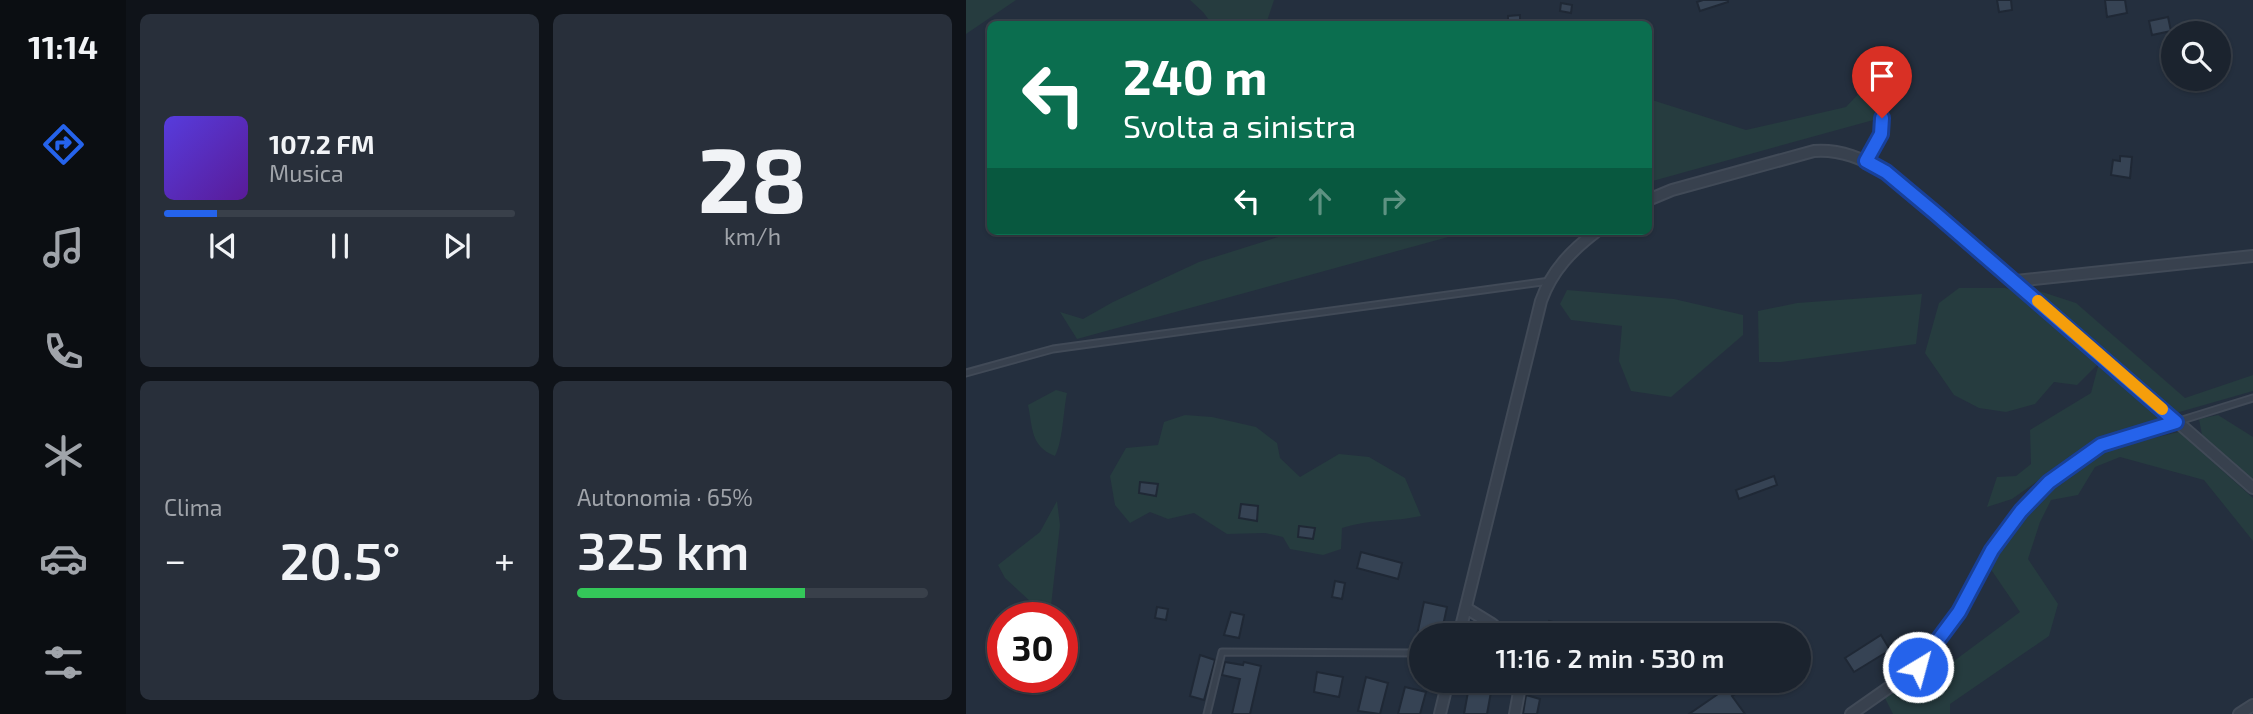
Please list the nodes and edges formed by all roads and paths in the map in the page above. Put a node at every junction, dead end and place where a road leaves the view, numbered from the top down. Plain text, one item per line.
1 (1882, 118) dead end
2 (1866, 161) junction
3 (1652, 198) edge
4 (1592, 235) edge
5 (2253, 256) edge
6 (1549, 281) junction
7 (2016, 281) junction
8 (966, 373) edge
9 (2253, 398) edge
10 (2176, 422) junction
11 (2253, 488) edge
12 (1466, 608) junction
13 (1463, 623) edge
14 (1490, 623) edge
15 (1409, 653) edge
16 (1445, 693) edge
17 (1519, 693) edge
18 (2253, 705) edge
19 (1207, 714) edge
20 (1440, 714) edge
21 (1515, 714) edge
22 (1851, 714) edge
23 (2239, 714) edge

1 - 2 lane
2 - 3 street
2 - 7 street
4 - 6 street
5 - 7 street
6 - 8 lane
6 - 12 street
7 - 10 street
9 - 10 lane
10 - 11 street
10 - 22 street
12 - 13 street
12 - 14 street
15 - 19 lane
16 - 20 street
17 - 21 street
18 - 23 street

